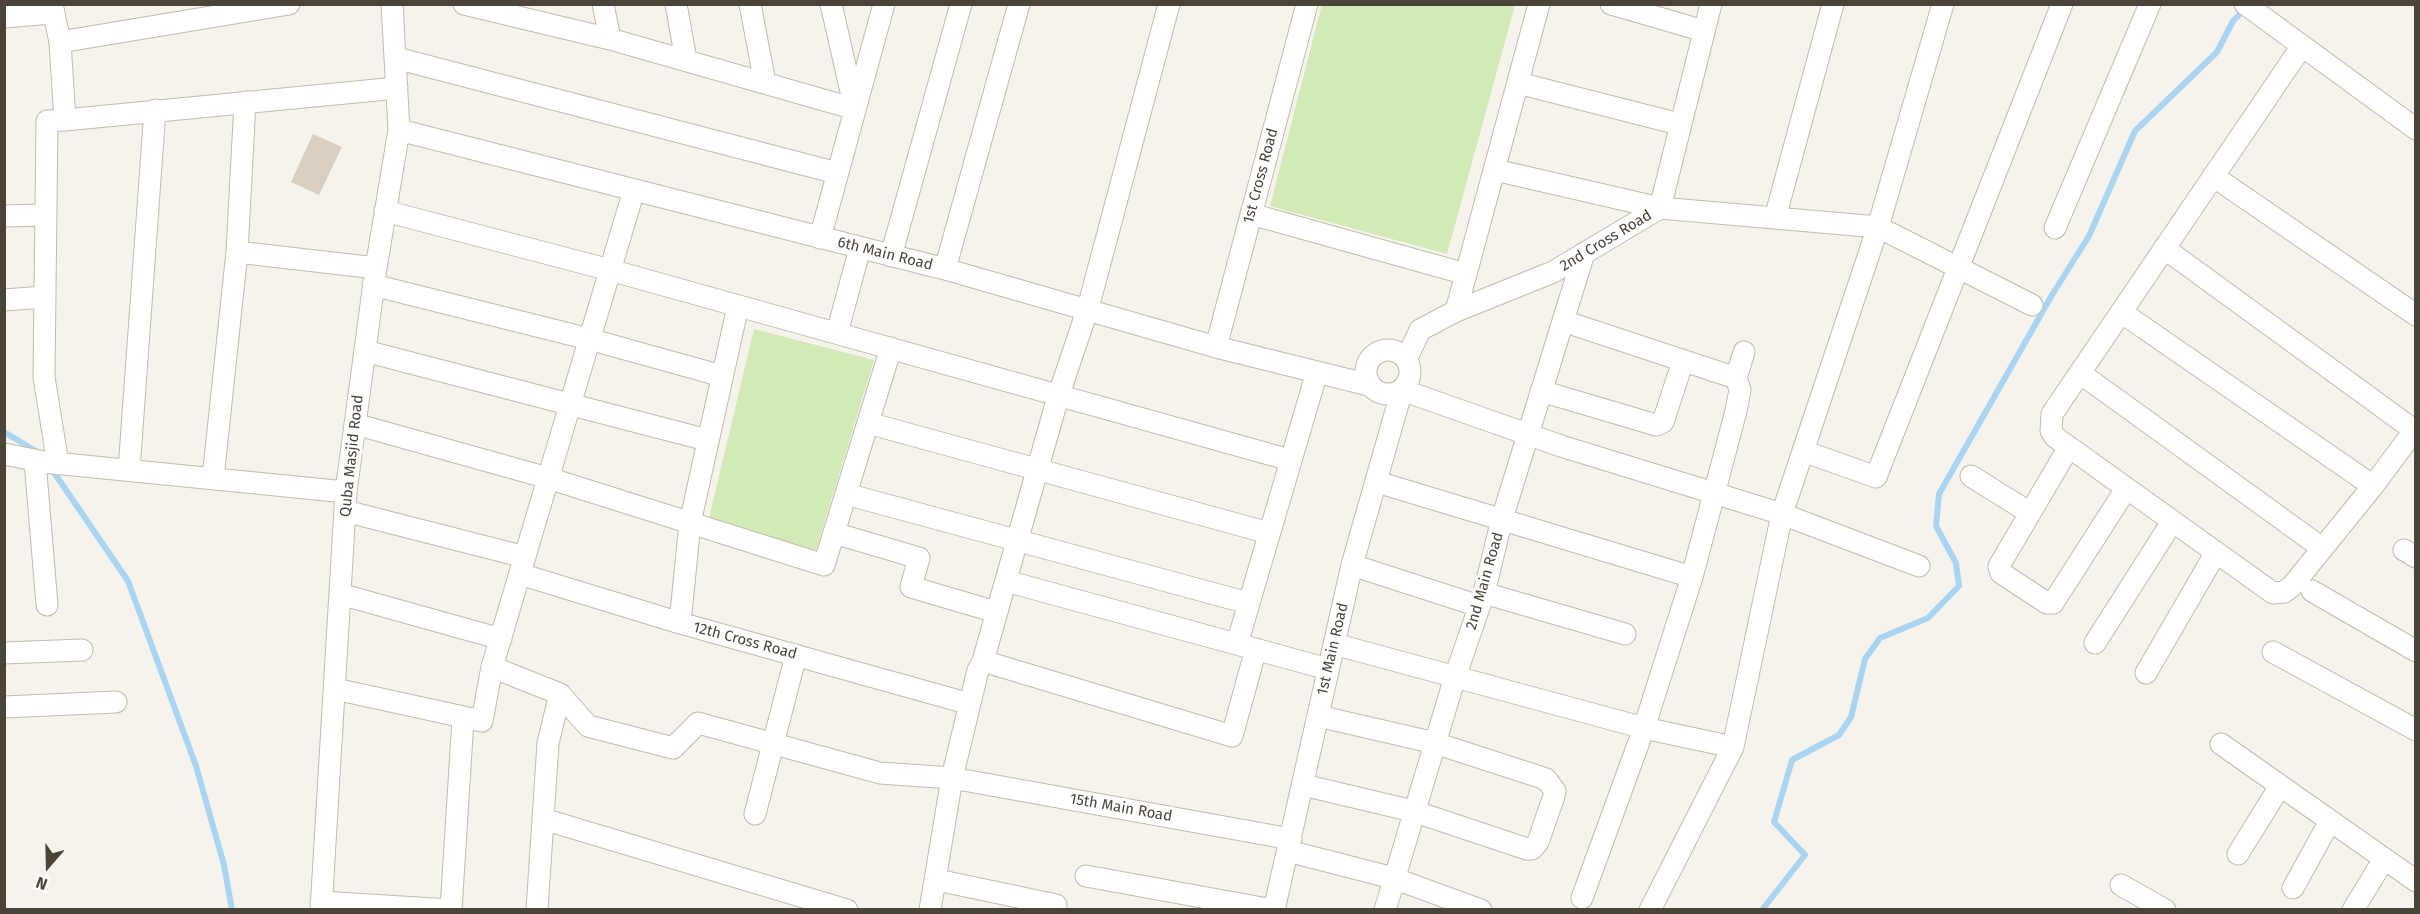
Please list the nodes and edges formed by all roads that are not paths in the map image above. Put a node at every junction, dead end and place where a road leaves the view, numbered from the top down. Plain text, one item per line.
1 (289, 4) edge
2 (392, 4) edge
3 (603, 4) edge
4 (676, 4) edge
5 (750, 4) edge
6 (831, 4) edge
7 (884, 4) edge
8 (961, 4) edge
9 (1019, 4) edge
10 (1169, 4) edge
11 (1307, 4) edge
12 (1539, 4) edge
13 (1611, 4) edge
14 (1711, 4) edge
15 (1833, 4) edge
16 (1943, 4) edge
17 (2062, 4) edge
18 (2150, 4) edge
19 (465, 5) edge
20 (52, 9) edge
21 (2252, 9) edge
22 (539, 14) edge
23 (4, 17) edge
24 (1704, 31) junction
25 (610, 39) junction
26 (60, 42) junction
27 (2302, 46) junction
28 (396, 58) junction
29 (686, 60) junction
30 (765, 83) junction
31 (1518, 83) junction
32 (398, 88) junction
33 (245, 102) junction
34 (855, 109) junction
35 (155, 111) junction
36 (65, 120) junction
37 (1679, 124) junction
38 (2415, 129) edge
39 (399, 130) junction
40 (1495, 170) junction
41 (837, 173) junction
42 (2213, 176) junction
43 (634, 190) junction
44 (1660, 208) junction
45 (385, 211) junction
46 (1251, 214) junction
47 (44, 215) junction
48 (4, 216) edge
49 (1775, 218) junction
50 (1878, 227) junction
51 (2055, 228) dead end
52 (820, 238) junction
53 (860, 248) junction
54 (2164, 248) junction
55 (237, 252) junction
56 (1584, 253) junction
57 (891, 256) junction
58 (1958, 268) junction
59 (945, 269) junction
60 (610, 270) junction
61 (1466, 274) junction
62 (374, 277) junction
63 (44, 297) junction
64 (4, 300) edge
65 (2032, 305) dead end
66 (738, 306) junction
67 (1088, 308) junction
68 (1456, 311) junction
69 (2121, 312) junction
70 (2415, 315) edge
71 (1563, 321) junction
72 (837, 333) junction
73 (589, 339) junction
74 (1216, 347) junction
75 (891, 348) junction
76 (365, 351) junction
77 (1744, 352) dead end
78 (1407, 358) junction
79 (1683, 361) junction
80 (1317, 372) junction
81 (2080, 373) junction
82 (722, 376) junction
83 (1736, 378) junction
84 (1369, 385) junction
85 (1402, 390) junction
86 (1541, 391) junction
87 (1059, 398) junction
88 (570, 406) junction
89 (868, 423) junction
90 (355, 424) junction
91 (2415, 429) edge
92 (1528, 434) junction
93 (707, 440) junction
94 (2069, 447) junction
95 (1803, 451) junction
96 (4, 454) edge
97 (1290, 460) junction
98 (48, 463) junction
99 (1038, 469) junction
100 (129, 470) junction
101 (1971, 476) dead end
102 (213, 478) junction
103 (548, 478) junction
104 (1377, 482) junction
105 (2373, 486) junction
106 (2126, 489) junction
107 (1714, 492) junction
108 (846, 494) junction
109 (346, 501) junction
110 (2030, 513) junction
111 (1782, 514) junction
112 (1502, 519) junction
113 (2172, 522) junction
114 (690, 523) junction
115 (1269, 532) junction
116 (834, 533) junction
117 (1018, 541) junction
118 (2322, 548) junction
119 (2215, 554) junction
120 (1352, 565) junction
121 (522, 566) junction
122 (1918, 566) dead end
123 (1692, 577) junction
124 (1006, 581) junction
125 (2312, 591) dead end
126 (340, 594) junction
127 (1482, 600) junction
128 (1248, 603) junction
129 (47, 604) dead end
130 (996, 612) junction
131 (680, 623) junction
132 (1625, 634) dead end
133 (501, 639) junction
134 (2095, 642) dead end
135 (1334, 644) junction
136 (1247, 646) junction
137 (82, 650) dead end
138 (2415, 651) edge
139 (2273, 652) dead end
140 (4, 653) edge
141 (796, 655) junction
142 (983, 661) junction
143 (492, 667) junction
144 (1328, 669) junction
145 (2146, 673) dead end
146 (1455, 677) junction
147 (335, 689) junction
148 (560, 694) junction
149 (116, 702) dead end
150 (970, 704) junction
151 (4, 707) edge
152 (1318, 716) junction
153 (463, 718) junction
154 (1644, 728) junction
155 (2415, 730) edge
156 (1435, 743) junction
157 (773, 744) junction
158 (2221, 744) dead end
159 (1733, 747) junction
160 (952, 778) junction
161 (1303, 785) junction
162 (2280, 786) junction
163 (1413, 812) junction
164 (755, 814) dead end
165 (543, 819) junction
166 (2330, 821) junction
167 (1289, 845) junction
168 (2238, 854) dead end
169 (2384, 859) junction
170 (1086, 876) dead end
171 (1393, 878) junction
172 (936, 880) junction
173 (2415, 881) edge
174 (2121, 885) dead end
175 (2293, 888) dead end
176 (1582, 898) dead end
177 (321, 905) edge
178 (1056, 905) dead end
179 (2158, 908) edge
180 (450, 909) edge
181 (537, 909) edge
182 (847, 909) edge
183 (930, 909) edge
184 (1274, 909) edge
185 (1385, 909) edge
186 (1481, 909) edge
187 (1650, 909) edge
188 (2353, 909) edge

1 - 26 street
2 - 28 street, Quba Masjid Road
3 - 25 street
4 - 29 street
5 - 30 street
6 - 34 street
7 - 34 street
8 - 57 street
9 - 59 street
10 - 67 street
11 - 46 street, 1st Cross Road
12 - 31 street
13 - 24 street
14 - 24 street, 2nd Cross Road
15 - 49 street
16 - 50 street
17 - 58 street
18 - 51 street
19 - 22 street
20 - 23 street
20 - 26 street
21 - 27 street
22 - 25 street
24 - 37 street, 2nd Cross Road
25 - 29 street
26 - 36 street
27 - 38 street
27 - 42 street
28 - 32 street, Quba Masjid Road
28 - 41 street
29 - 30 street
30 - 34 street
31 - 37 street
31 - 40 street
32 - 33 street
32 - 39 street, Quba Masjid Road
33 - 35 street
33 - 55 street
34 - 41 street
35 - 36 street
35 - 100 street
36 - 47 street
37 - 44 street, 2nd Cross Road
39 - 43 street, 6th Main Road
39 - 45 street, Quba Masjid Road
40 - 44 street
40 - 61 street
41 - 52 street
42 - 54 street
42 - 70 street
43 - 52 street, 6th Main Road
43 - 60 street
44 - 49 street
44 - 56 street, 2nd Cross Road
45 - 60 street
45 - 62 street, Quba Masjid Road
46 - 61 street
46 - 74 street, 1st Cross Road
47 - 48 street
47 - 63 street
49 - 50 street
50 - 58 street
50 - 95 street
52 - 53 street, 6th Main Road
53 - 57 street, 6th Main Road
53 - 72 street
54 - 69 street
54 - 91 street
55 - 62 street
55 - 102 street
56 - 68 street, 2nd Cross Road
56 - 71 street, 2nd Main Road
57 - 59 street, 6th Main Road
58 - 65 street
58 - 95 street
59 - 67 street, 6th Main Road
60 - 66 street
60 - 73 street
61 - 68 street
62 - 73 street
62 - 76 street, Quba Masjid Road
63 - 64 street
63 - 98 street
66 - 72 street
66 - 82 street
67 - 74 street, 6th Main Road
67 - 87 street
68 - 78 street, 2nd Cross Road
69 - 81 street
69 - 105 street
71 - 79 street
71 - 86 street, 2nd Main Road
72 - 75 street
73 - 82 street
73 - 88 street
74 - 80 street, 6th Main Road
75 - 87 street
75 - 89 street
76 - 88 street
76 - 90 street, Quba Masjid Road
77 - 83 street
78 - 84 street
78 - 85 street
79 - 83 street
79 - 86 street
80 - 84 street, 6th Main Road
80 - 97 street
81 - 94 street
81 - 118 street
82 - 93 street
83 - 107 street
84 - 85 street
85 - 92 street
85 - 104 street, 1st Main Road
86 - 92 street, 2nd Main Road
87 - 97 street
87 - 99 street
88 - 93 street
88 - 103 street
89 - 99 street
89 - 108 street
90 - 103 street
90 - 109 street, Quba Masjid Road
91 - 105 street
92 - 107 street
92 - 112 street, 2nd Main Road
93 - 114 street
94 - 106 street
94 - 110 street
95 - 111 street
96 - 98 street, 12th Cross Road
97 - 115 street
98 - 100 street, 12th Cross Road
98 - 129 street
99 - 115 street
99 - 117 street
100 - 102 street, 12th Cross Road
101 - 110 street
102 - 109 street, 12th Cross Road
103 - 114 street
103 - 121 street
104 - 112 street
104 - 120 street, 1st Main Road
105 - 118 street
106 - 110 street
106 - 113 street
107 - 111 street
107 - 123 street
108 - 116 street
108 - 117 street
109 - 121 street, 12th Cross Road
109 - 126 street, Quba Masjid Road
111 - 122 street
111 - 159 street
112 - 123 street
112 - 127 street, 2nd Main Road
113 - 119 street
113 - 134 street
114 - 116 street
114 - 131 street
115 - 128 street
116 - 130 street
117 - 124 street
117 - 128 street
118 - 119 street
119 - 145 street
120 - 127 street
120 - 135 street, 1st Main Road
121 - 131 street, 12th Cross Road
121 - 133 street
123 - 154 street
124 - 130 street
124 - 136 street
125 - 138 street
126 - 133 street
126 - 147 street, Quba Masjid Road
127 - 132 street
127 - 146 street, 2nd Main Road
128 - 136 street
130 - 142 street
131 - 141 street, 12th Cross Road
133 - 143 street
135 - 144 street, 1st Main Road
135 - 146 street
136 - 142 street
136 - 144 street
137 - 140 street
139 - 155 street
141 - 150 street, 12th Cross Road
141 - 157 street
142 - 150 street
143 - 148 street
143 - 153 street
144 - 152 street, 1st Main Road
146 - 154 street
146 - 156 street, 2nd Main Road
147 - 153 street
147 - 177 street, Quba Masjid Road
148 - 157 street, 15th Main Road
148 - 165 street
149 - 151 street
150 - 160 street
152 - 156 street
152 - 161 street, 1st Main Road
153 - 180 street
154 - 159 street
154 - 176 street
156 - 163 street, 2nd Main Road
156 - 163 street
157 - 160 street, 15th Main Road
157 - 164 street
158 - 162 street
159 - 187 street
160 - 167 street, 15th Main Road
160 - 172 street
161 - 163 street
161 - 167 street, 1st Main Road
162 - 166 street
162 - 168 street
163 - 171 street, 2nd Main Road
165 - 181 street
165 - 182 street
166 - 169 street
166 - 175 street
167 - 171 street, 15th Main Road
167 - 184 street, 1st Main Road
169 - 173 street
169 - 188 street
170 - 184 street
171 - 185 street, 2nd Main Road
171 - 186 street, 15th Main Road
172 - 178 street
172 - 183 street
174 - 179 street
177 - 180 street

